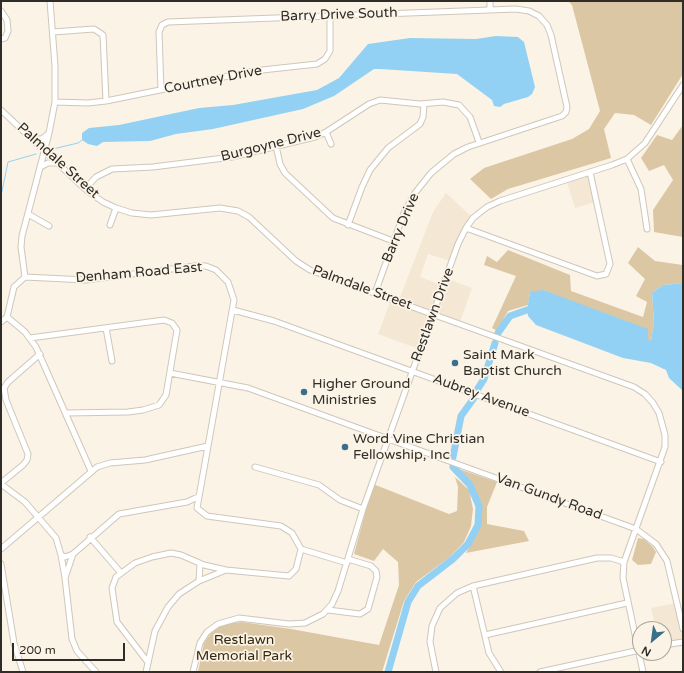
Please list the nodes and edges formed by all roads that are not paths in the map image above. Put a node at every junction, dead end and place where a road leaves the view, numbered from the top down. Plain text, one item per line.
1 (50, 1) edge
2 (490, 1) edge
3 (490, 10) junction
4 (1, 11) edge
5 (330, 16) junction
6 (53, 32) junction
7 (1, 39) edge
8 (683, 85) edge
9 (161, 90) junction
10 (55, 102) junction
11 (106, 102) junction
12 (424, 104) junction
13 (1, 110) edge
14 (566, 112) joint
15 (326, 132) junction
16 (49, 133) junction
17 (32, 139) junction
18 (479, 142) junction
19 (331, 144) dead end
20 (276, 146) junction
21 (44, 150) junction
22 (627, 159) junction
23 (58, 163) junction
24 (40, 167) junction
25 (590, 172) junction
26 (85, 189) junction
27 (116, 208) junction
28 (28, 214) junction
29 (110, 225) dead end
30 (348, 225) junction
31 (49, 226) dead end
32 (466, 228) junction
33 (647, 230) dead end
34 (393, 241) junction
35 (25, 277) junction
36 (375, 293) junction
37 (232, 310) junction
38 (433, 315) junction
39 (7, 317) junction
40 (1, 322) edge
41 (106, 328) junction
42 (30, 338) junction
43 (40, 354) junction
44 (112, 361) dead end
45 (413, 372) junction
46 (170, 373) junction
47 (219, 382) junction
48 (66, 413) junction
49 (388, 439) junction
50 (208, 446) junction
51 (661, 462) junction
52 (255, 467) dead end
53 (91, 471) junction
54 (1, 484) edge
55 (198, 497) junction
56 (187, 502) junction
57 (197, 508) junction
58 (363, 509) junction
59 (38, 517) junction
60 (636, 529) junction
61 (90, 537) junction
62 (1, 549) edge
63 (301, 549) junction
64 (73, 554) junction
65 (61, 555) junction
66 (348, 561) junction
67 (624, 562) junction
68 (1, 564) edge
69 (200, 564) junction
70 (226, 570) junction
71 (121, 573) junction
72 (65, 578) junction
73 (199, 581) junction
74 (473, 586) junction
75 (627, 603) junction
76 (328, 610) junction
77 (632, 623) edge
78 (682, 623) edge
79 (683, 629) edge
80 (485, 635) junction
81 (683, 642) edge
82 (672, 644) edge
83 (150, 647) junction
84 (138, 649) junction
85 (632, 652) edge
86 (147, 661) junction
87 (641, 661) edge
88 (24, 672) edge
89 (96, 672) edge
90 (146, 672) edge
91 (193, 672) edge
92 (436, 672) edge
93 (501, 672) edge
94 (540, 672) edge
95 (643, 672) edge

1 - 6 street
2 - 3 street
3 - 5 street, Barry Drive South
3 - 14 street, Barry Drive South
4 - 7 street
5 - 9 street, Courtney Drive
5 - 9 street, Barry Drive South
6 - 10 street
6 - 11 street
8 - 22 street, Restlawn Drive
9 - 11 street, Courtney Drive
10 - 11 street, Courtney Drive
10 - 16 street
12 - 15 street, Burgoyne Drive
12 - 18 street, Burgoyne Drive
12 - 30 street
13 - 17 street, Palmdale Street
14 - 18 street, Barry Drive
15 - 19 street
15 - 20 street, Burgoyne Drive
16 - 17 street
16 - 21 street
17 - 21 street, Palmdale Street
18 - 34 street, Barry Drive
20 - 26 street, Burgoyne Drive
20 - 30 street
21 - 23 street, Palmdale Street
21 - 24 street
22 - 25 street, Restlawn Drive
22 - 33 street
23 - 24 street
23 - 26 street, Palmdale Street
24 - 28 street
25 - 32 street, Restlawn Drive
25 - 32 street
26 - 27 street, Palmdale Street
27 - 29 street
27 - 36 street, Palmdale Street
28 - 31 street
28 - 35 street
30 - 34 street
32 - 38 street, Restlawn Drive
34 - 36 street, Barry Drive
35 - 37 street, Denham Road East
35 - 39 street
36 - 38 street, Palmdale Street
37 - 45 street, Aubrey Avenue
37 - 47 street
38 - 45 street, Restlawn Drive
38 - 51 street, Palmdale Street
39 - 40 street
39 - 42 street
41 - 42 street
41 - 44 street
41 - 46 street
42 - 43 street
43 - 48 street
43 - 54 street
45 - 49 street, Restlawn Drive
45 - 51 street, Aubrey Avenue
46 - 47 street, Van Gundy Road
46 - 48 street
47 - 49 street, Van Gundy Road
47 - 50 street
48 - 53 street
49 - 58 street, Restlawn Drive
49 - 60 street, Van Gundy Road
50 - 53 street
50 - 55 street
51 - 60 street, Palmdale Street
52 - 58 street
53 - 59 street
54 - 59 street
55 - 56 street
55 - 57 street
56 - 57 street
56 - 61 street
57 - 63 street
58 - 66 street, Restlawn Drive
59 - 62 street
59 - 65 street
60 - 67 street, Palmdale Street
60 - 78 street, Van Gundy Road
61 - 64 street
61 - 71 street
63 - 66 street
63 - 70 street
64 - 65 street
64 - 72 street
65 - 72 street
66 - 76 street, Restlawn Drive
66 - 76 street
67 - 74 street
67 - 75 street, Palmdale Street
68 - 88 street
69 - 70 street
69 - 71 street
69 - 73 street
70 - 73 street
71 - 84 street
72 - 89 street
73 - 83 street
74 - 80 street
74 - 92 street
75 - 77 street, Palmdale Street
75 - 80 street
76 - 91 street, Restlawn Drive
78 - 79 street, Van Gundy Road
80 - 93 street
81 - 82 street
83 - 84 street
83 - 86 street
84 - 86 street
85 - 94 street
86 - 90 street
87 - 95 street, Palmdale Street

